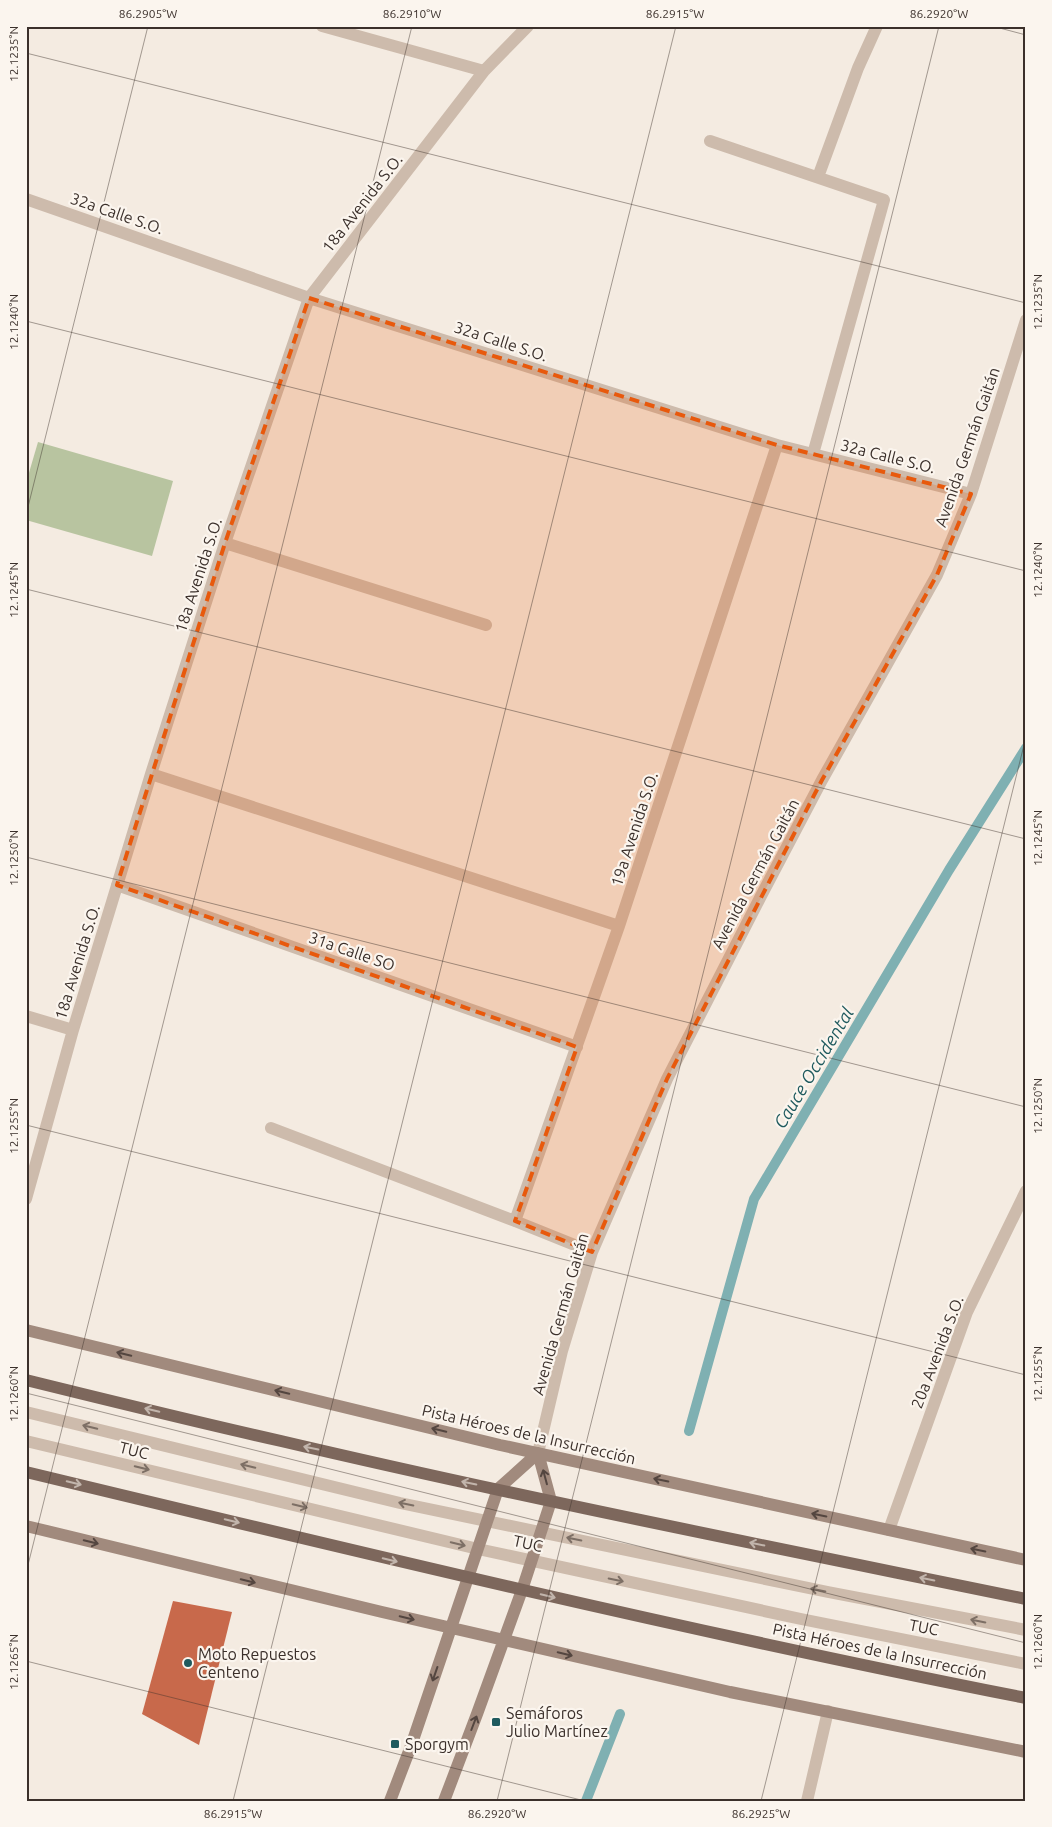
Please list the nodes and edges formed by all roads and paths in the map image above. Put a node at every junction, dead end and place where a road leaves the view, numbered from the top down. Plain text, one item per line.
1 (322, 26) edge
2 (528, 26) edge
3 (877, 26) edge
4 (484, 71) junction
5 (710, 141) dead end
6 (818, 177) junction
7 (26, 199) edge
8 (309, 298) junction
9 (1026, 320) edge
10 (777, 446) junction
11 (812, 454) junction
12 (971, 494) junction
13 (225, 542) junction
14 (486, 625) dead end
15 (152, 774) junction
16 (117, 885) junction
17 (620, 926) junction
18 (26, 1016) edge
19 (73, 1030) junction
20 (577, 1047) junction
21 (271, 1128) dead end
22 (1026, 1191) edge
23 (26, 1199) edge
24 (516, 1220) junction
25 (592, 1252) junction
26 (26, 1330) edge
27 (26, 1380) edge
28 (26, 1412) edge
29 (26, 1440) edge
30 (538, 1453) junction
31 (26, 1472) edge
32 (498, 1489) junction
33 (551, 1501) junction
34 (487, 1522) junction
35 (26, 1526) edge
36 (889, 1530) junction
37 (540, 1532) junction
38 (478, 1549) junction
39 (1026, 1560) edge
40 (531, 1561) junction
41 (468, 1578) junction
42 (522, 1590) junction
43 (1026, 1599) edge
44 (451, 1628) junction
45 (1026, 1630) edge
46 (504, 1640) junction
47 (1026, 1664) edge
48 (1026, 1698) edge
49 (828, 1711) junction
50 (1026, 1752) edge
51 (390, 1801) edge
52 (444, 1801) edge
53 (807, 1801) edge

1 - 4 street
2 - 4 street, 18a Avenida S.O.
3 - 6 street
4 - 8 street, 18a Avenida S.O.
5 - 6 street
6 - 11 street
7 - 8 street, 32a Calle S.O.
8 - 10 street, 32a Calle S.O.
8 - 13 street, 18a Avenida S.O.
9 - 12 street, Avenida Germán Gaitán
10 - 11 street, 32a Calle S.O.
10 - 17 street, 19a Avenida S.O.
11 - 12 street, 32a Calle S.O.
12 - 25 street, Avenida Germán Gaitán
13 - 14 street
13 - 15 street, 18a Avenida S.O.
15 - 16 street, 18a Avenida S.O.
15 - 17 street
16 - 19 street, 18a Avenida S.O.
16 - 20 street, 31a Calle SO
17 - 20 street, 19a Avenida S.O.
18 - 19 street
19 - 23 street, 18a Avenida S.O.
20 - 24 street, 19a Avenida S.O.
21 - 24 street
22 - 36 street, 20a Avenida S.O.
24 - 25 street
25 - 30 street, Avenida Germán Gaitán
30 -> 26 street, Pista Héroes de la Insurrección
32 -> 27 main road
34 -> 28 street, TUC
29 -> 38 street, TUC
30 - 32 street
33 -> 30 street, Avenida Germán Gaitán
36 -> 30 street, Pista Héroes de la Insurrección
31 -> 41 main road, Pista Héroes de la Insurrección
32 - 33 main road
32 - 34 street
33 - 37 street
43 -> 33 main road
34 - 37 street, TUC
34 - 38 street
35 -> 44 street
39 -> 36 street, Pista Héroes de la Insurrección
37 - 40 street
45 -> 37 street, TUC
38 - 40 street, TUC
38 - 41 street
40 - 42 street
40 -> 47 street, TUC
41 - 42 main road, Pista Héroes de la Insurrección
41 - 44 street
42 - 46 street
42 -> 48 main road, Pista Héroes de la Insurrección
44 - 46 street
44 -> 51 street
46 -> 49 street
52 -> 46 street
49 - 50 street
49 - 53 street

